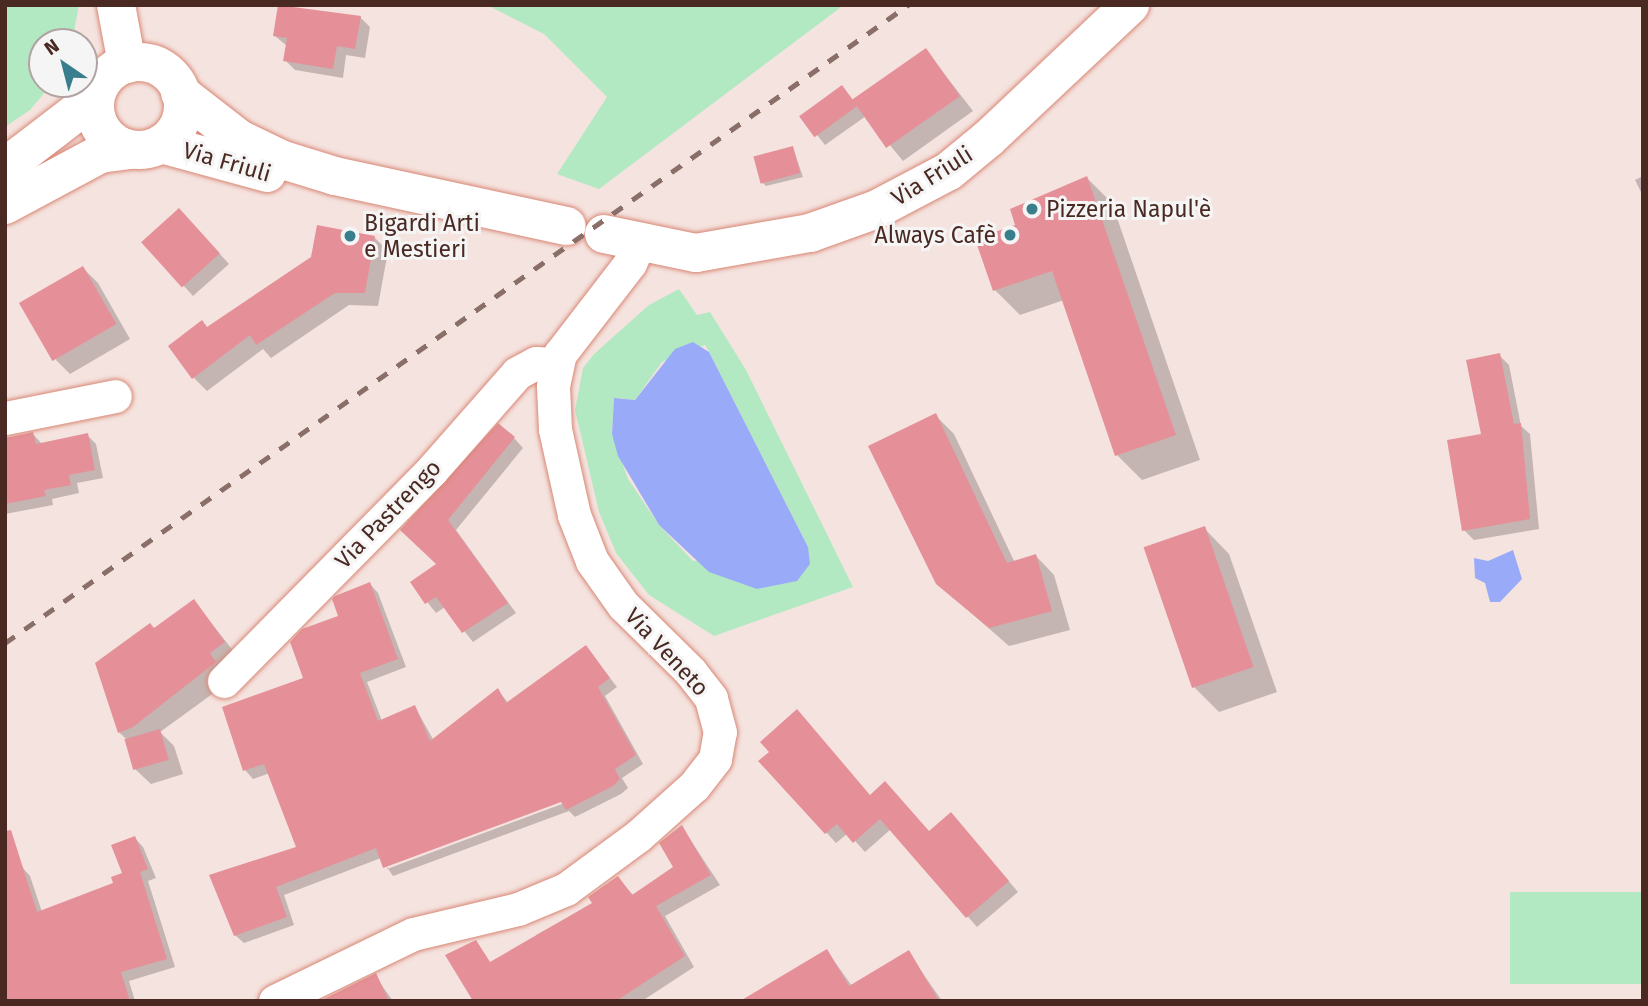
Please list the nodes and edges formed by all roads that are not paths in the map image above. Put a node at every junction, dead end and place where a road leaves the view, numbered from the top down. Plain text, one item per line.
1 (116, 5) edge
2 (1130, 5) edge
3 (127, 64) junction
4 (98, 92) edge
5 (180, 93) junction
6 (95, 98) joint
7 (145, 147) junction
8 (5, 167) edge
9 (335, 176) junction
10 (5, 205) edge
11 (567, 226) dead end
12 (622, 238) joint
13 (557, 364) junction
14 (115, 396) dead end
15 (5, 418) edge
16 (224, 681) dead end
17 (275, 1001) edge

1 - 3 street
2 - 12 street, Via Friuli
3 - 4 street
3 - 5 street
5 - 7 street
5 - 9 street, Via Friuli
6 - 7 street
6 - 8 street
7 - 9 street, Via Friuli
7 - 10 street, Via Friuli
9 - 11 street, Via Friuli
12 - 13 street, Via Veneto
13 - 16 street, Via Pastrengo
13 - 17 street, Via Veneto
14 - 15 street

